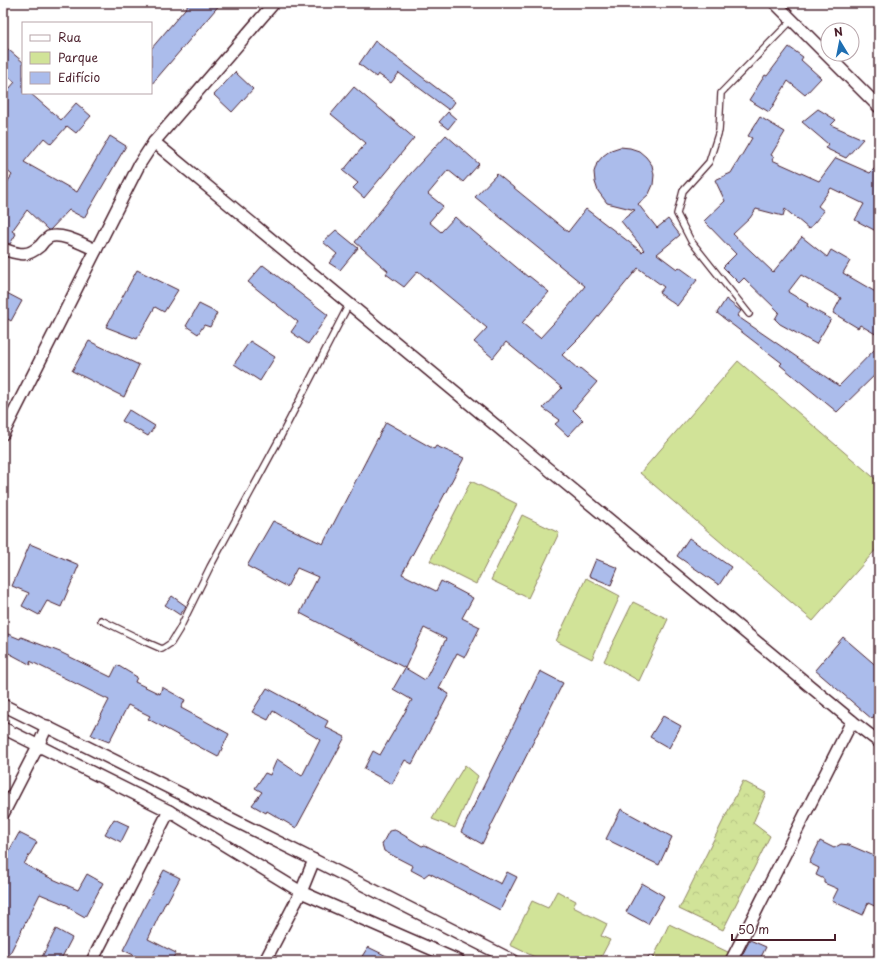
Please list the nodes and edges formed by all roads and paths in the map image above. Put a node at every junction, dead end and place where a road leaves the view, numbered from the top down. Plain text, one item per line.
1 (274, 3) edge
2 (775, 3) edge
3 (792, 20) junction
4 (879, 107) edge
5 (154, 142) junction
6 (3, 249) edge
7 (96, 250) junction
8 (349, 304) junction
9 (750, 314) dead end
10 (3, 434) edge
11 (101, 620) dead end
12 (3, 705) edge
13 (852, 721) junction
14 (47, 726) junction
15 (3, 728) edge
16 (879, 742) edge
17 (38, 746) junction
18 (168, 811) junction
19 (3, 814) edge
20 (314, 860) junction
21 (301, 892) junction
22 (92, 961) edge
23 (265, 961) edge
24 (459, 961) edge
25 (514, 961) edge
26 (732, 961) edge

1 - 5 street
2 - 3 street
3 - 4 street
3 - 9 lane
5 - 7 street
5 - 8 street
6 - 7 street
7 - 10 street
8 - 11 lane
8 - 13 street
12 - 14 street
13 - 16 street
13 - 26 street
14 - 17 street
14 - 20 street
15 - 17 street
17 - 18 street
17 - 19 street
18 - 21 street
18 - 22 street
20 - 21 street
20 - 25 street
21 - 23 street
21 - 24 street

